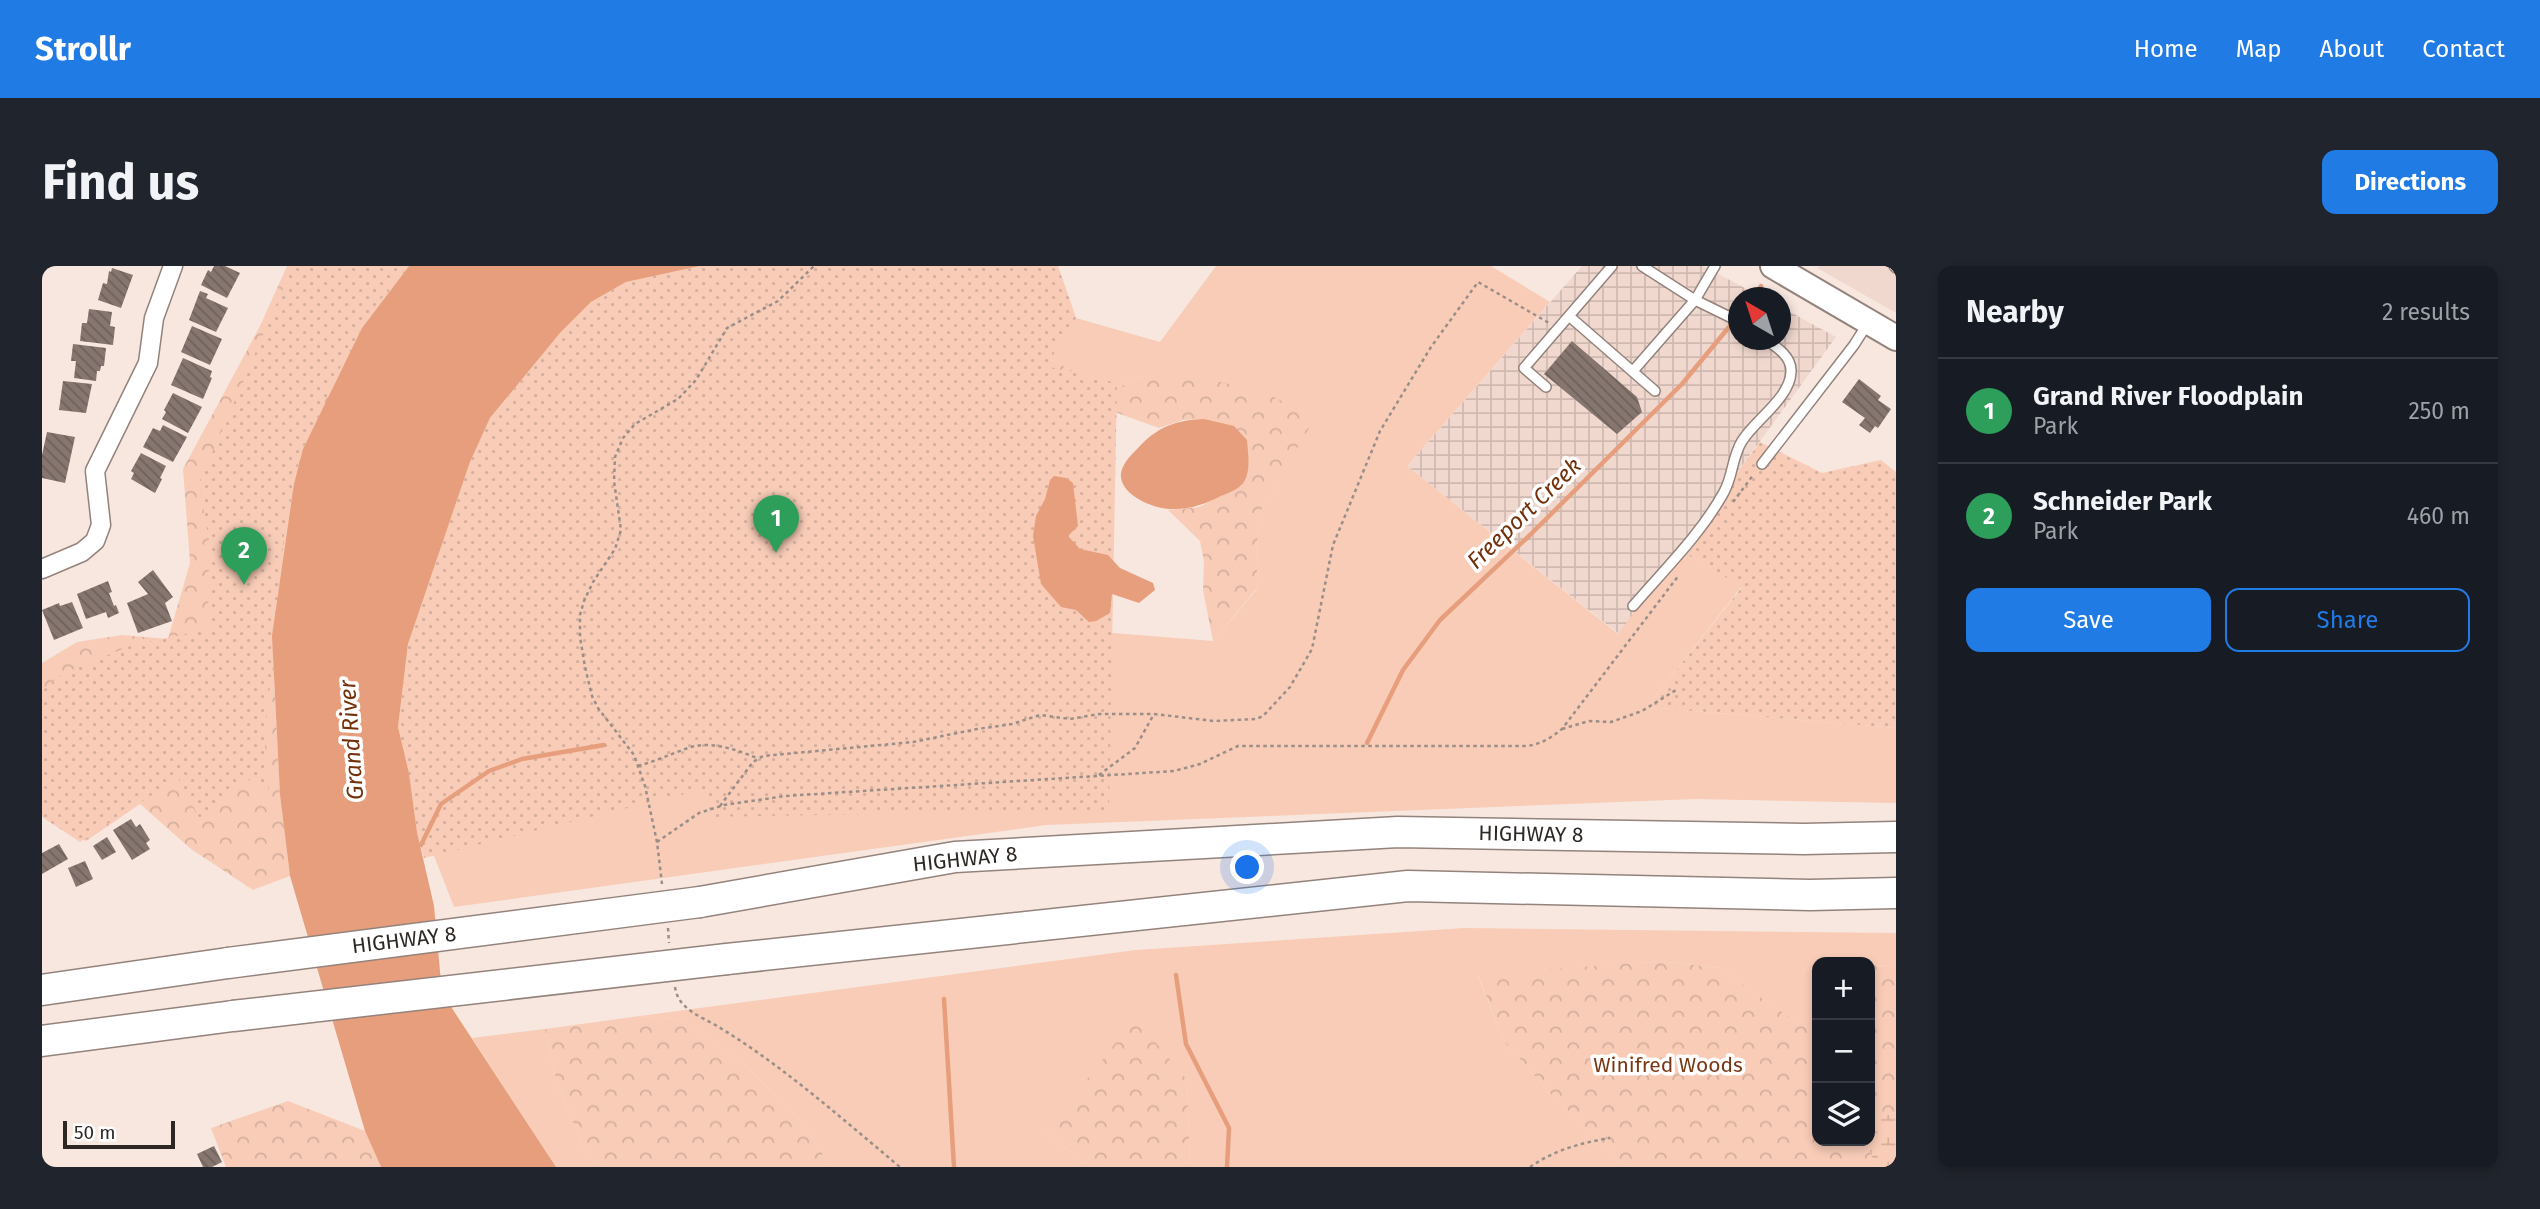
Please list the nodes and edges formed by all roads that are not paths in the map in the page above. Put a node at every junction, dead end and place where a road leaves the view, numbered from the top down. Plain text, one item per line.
1 (173, 266) edge
2 (1612, 266) edge
3 (1642, 266) edge
4 (1715, 266) edge
5 (1773, 266) edge
6 (1695, 300) junction
7 (1569, 316) junction
8 (1728, 316) edge
9 (1868, 322) junction
10 (1896, 338) edge
11 (1778, 350) edge
12 (1633, 371) junction
13 (1546, 387) dead end
14 (1655, 391) dead end
15 (1762, 464) road end
16 (42, 569) edge
17 (1633, 606) dead end
18 (1896, 837) edge
19 (1896, 893) edge
20 (42, 990) edge
21 (42, 1041) edge

1 - 16 street
2 - 7 lane
3 - 6 lane
4 - 6 lane
5 - 9 main road
6 - 8 lane
6 - 12 lane
7 - 12 lane
7 - 13 lane
9 - 10 main road
9 - 15 lane
11 - 17 lane
12 - 14 lane
18 - 20 highway, HIGHWAY 8, bridge
19 - 21 highway, bridge

